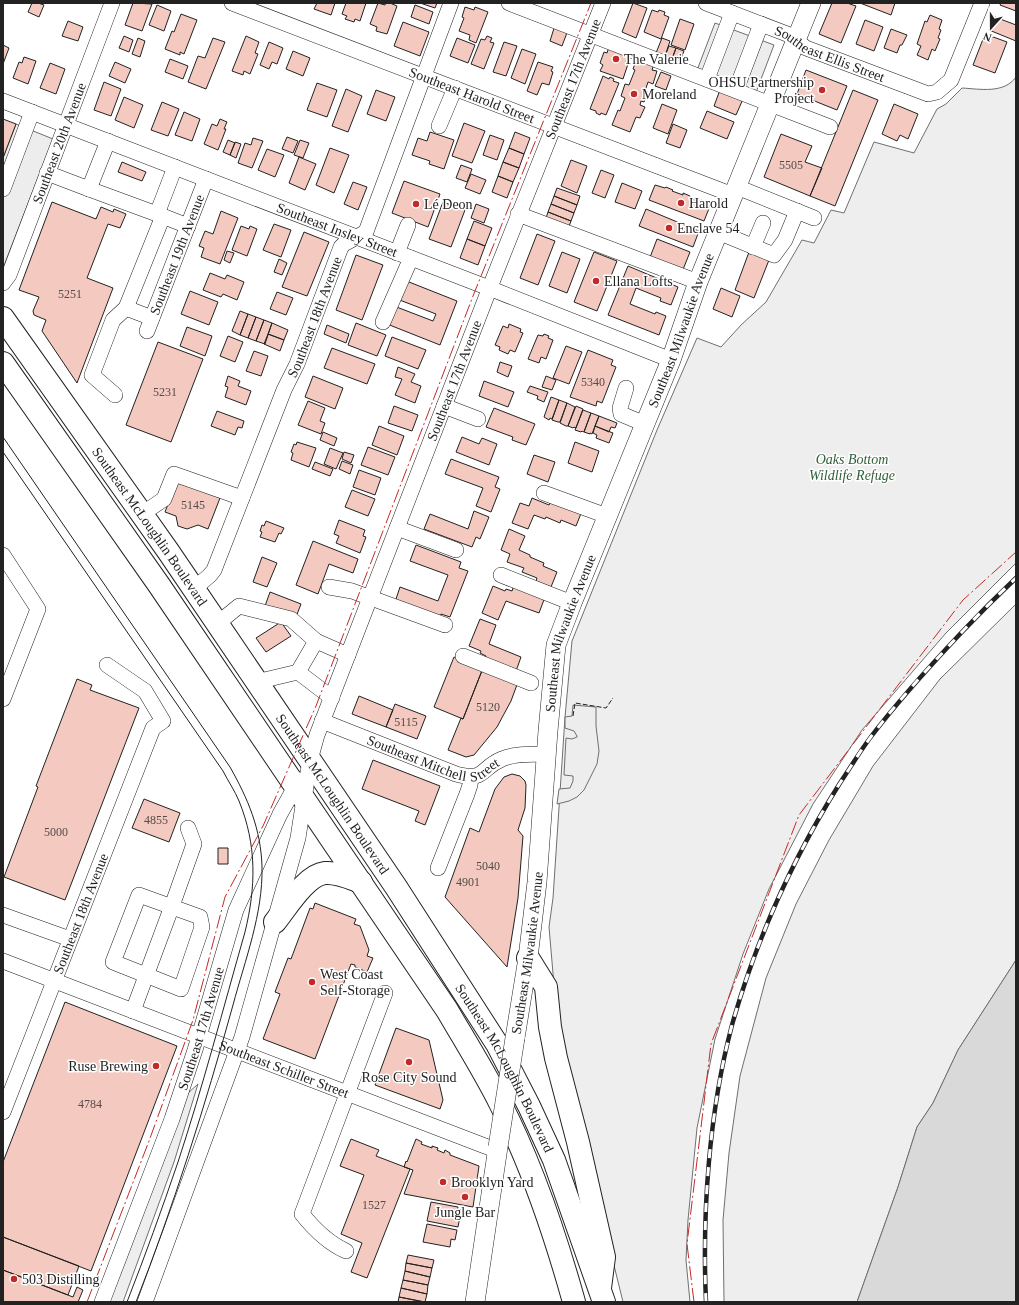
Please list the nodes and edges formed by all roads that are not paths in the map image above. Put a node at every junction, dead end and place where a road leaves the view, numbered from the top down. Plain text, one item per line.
1 (112, 3) edge
2 (232, 3) edge
3 (451, 3) edge
4 (509, 3) edge
5 (603, 3) edge
6 (706, 3) edge
7 (811, 3) edge
8 (982, 3) edge
9 (732, 13) junction
10 (761, 24) junction
11 (590, 34) junction
12 (796, 40) junction
13 (424, 75) junction
14 (707, 79) junction
15 (455, 88) junction
16 (736, 90) junction
17 (3, 101) edge
18 (770, 103) junction
19 (32, 112) junction
20 (66, 125) junction
21 (439, 126) dead end
22 (553, 126) junction
23 (830, 127) dead end
24 (108, 141) junction
25 (175, 167) junction
26 (47, 173) junction
27 (206, 179) junction
28 (3, 189) edge
29 (89, 189) junction
30 (735, 191) junction
31 (797, 211) junction
32 (518, 214) junction
33 (160, 215) junction
34 (814, 218) dead end
35 (763, 223) dead end
36 (408, 225) dead end
37 (188, 226) junction
38 (718, 232) junction
39 (357, 237) junction
40 (753, 247) junction
41 (404, 255) junction
42 (5, 274) edge
43 (698, 282) junction
44 (489, 288) junction
45 (126, 308) junction
46 (3, 318) edge
47 (383, 322) dead end
48 (671, 360) junction
49 (3, 363) edge
50 (626, 388) dead end
51 (115, 395) dead end
52 (444, 406) junction
53 (478, 419) dead end
54 (644, 424) junction
55 (544, 493) dead end
56 (242, 498) junction
57 (142, 514) junction
58 (607, 516) junction
59 (397, 528) junction
60 (456, 550) dead end
61 (3, 555) edge
62 (501, 574) dead end
63 (330, 586) dead end
64 (194, 589) junction
65 (370, 597) junction
66 (572, 603) junction
67 (217, 624) junction
68 (444, 625) dead end
69 (316, 641) junction
70 (348, 655) junction
71 (462, 656) dead end
72 (107, 665) dead end
73 (298, 672) junction
74 (256, 682) junction
75 (531, 683) dead end
76 (332, 698) junction
77 (3, 699) edge
78 (322, 721) junction
79 (546, 754) junction
80 (310, 760) junction
81 (471, 776) junction
82 (300, 792) junction
83 (188, 828) dead end
84 (438, 868) dead end
85 (361, 882) junction
86 (172, 906) junction
87 (3, 915) edge
88 (275, 922) junction
89 (70, 938) junction
90 (528, 958) junction
91 (3, 961) edge
92 (146, 975) junction
93 (54, 981) junction
94 (385, 993) dead end
95 (133, 1011) junction
96 (200, 1036) junction
97 (238, 1050) junction
98 (348, 1094) junction
99 (3, 1112) edge
100 (498, 1149) junction
101 (346, 1251) dead end
102 (602, 1295) edge
103 (102, 1302) edge
104 (146, 1302) edge
105 (475, 1302) edge
106 (574, 1302) edge

1 - 20 street, Southeast 20th Avenue
2 - 13 street, Southeast Harold Street
3 - 13 street, Southeast 18th Avenue
4 - 11 street
5 - 11 street, Southeast 17th Avenue
6 - 9 street, Southeast Ellis Street
7 - 12 main road, Southeast Milwaukie Avenue
8 - 12 street, Southeast Ellis Street
9 - 10 street, Southeast Ellis Street
9 - 14 street
10 - 12 street, Southeast Ellis Street
10 - 16 street
11 - 14 street
11 - 22 street, Southeast 17th Avenue
12 - 18 main road, Southeast Milwaukie Avenue
13 - 15 street, Southeast Harold Street
13 - 39 street, Southeast 18th Avenue
14 - 16 street
15 - 21 street
15 - 22 street, Southeast Harold Street
16 - 18 street
17 - 19 street, Southeast Insley Street
18 - 23 street
18 - 30 main road, Southeast Milwaukie Avenue
19 - 20 street, Southeast Insley Street
19 - 28 street
20 - 24 street, Southeast Insley Street
20 - 26 street, Southeast 20th Avenue
22 - 30 street, Southeast Harold Street
22 - 32 street, Southeast 17th Avenue
24 - 25 street, Southeast Insley Street
24 - 29 street
25 - 27 street, Southeast Insley Street
25 - 33 street
26 - 29 street
26 - 42 street, Southeast 20th Avenue
27 - 37 street, Southeast 19th Avenue
27 - 39 street, Southeast Insley Street
29 - 33 street
30 - 31 street, Southeast Harold Street
30 - 38 main road, Southeast Milwaukie Avenue
31 - 34 street, Southeast Harold Street
31 - 40 street
32 - 43 street
32 - 44 street, Southeast 17th Avenue
33 - 37 street
33 - 45 street
35 - 40 street
36 - 41 street
37 - 45 street, Southeast 19th Avenue
38 - 40 street
38 - 43 main road, Southeast Milwaukie Avenue
39 - 41 street, Southeast Insley Street
39 - 56 street, Southeast 18th Avenue
41 - 44 street, Southeast Insley Street
41 - 47 street
43 - 48 main road, Southeast Milwaukie Avenue
44 - 48 street, Southeast Insley Street
44 - 52 street, Southeast 17th Avenue
45 - 51 street
46 - 57 highway, Southeast McLoughlin Boulevard
48 - 54 main road, Southeast Milwaukie Avenue
49 - 82 highway, Southeast McLoughlin Boulevard
50 - 54 street
52 - 53 street
52 - 59 street, Southeast 17th Avenue
54 - 58 main road, Southeast Milwaukie Avenue
55 - 58 street
56 - 57 street
56 - 64 street, Southeast 18th Avenue
57 - 64 highway, Southeast McLoughlin Boulevard
58 - 66 main road, Southeast Milwaukie Avenue
59 - 60 street
59 - 65 street, Southeast 17th Avenue
61 - 77 street
62 - 66 street
63 - 65 street
64 - 67 highway, Southeast McLoughlin Boulevard
65 - 68 street
65 - 70 street, Southeast 17th Avenue
66 - 79 main road, Southeast Milwaukie Avenue
67 - 69 street
67 - 74 highway, Southeast McLoughlin Boulevard
69 - 70 street
69 - 73 street
70 - 76 street, Southeast 17th Avenue
71 - 75 street
72 - 89 street, Southeast 18th Avenue
73 - 74 street
73 - 76 street
74 - 80 highway, Southeast McLoughlin Boulevard
76 - 78 street, Southeast 17th Avenue
78 - 80 street, Southeast 17th Avenue
78 - 81 street, Southeast Mitchell Street
79 - 81 street, Southeast Mitchell Street
79 - 90 main road, Southeast Milwaukie Avenue
80 - 82 street, Southeast 17th Avenue
80 - 102 highway, Southeast McLoughlin Boulevard
81 - 84 street
82 - 85 highway, Southeast McLoughlin Boulevard
82 - 88 street, Southeast 17th Avenue
82 - 96 street, Southeast 17th Avenue
83 - 86 street
85 - 88 highway
85 - 106 highway, Southeast McLoughlin Boulevard
86 - 92 street
86 - 92 street
86 - 92 street
87 - 89 street
88 - 97 street, Southeast 17th Avenue
89 - 93 street, Southeast 18th Avenue
90 - 100 main road, Southeast Milwaukie Avenue, bridge
90 - 102 highway
91 - 93 street, Southeast Schiller Street
92 - 95 street
93 - 95 street, Southeast Schiller Street
93 - 99 street, Southeast 18th Avenue
94 - 98 street
95 - 96 street, Southeast Schiller Street
96 - 97 street, Southeast Schiller Street
96 - 103 street, Southeast 17th Avenue
97 - 98 street, Southeast Schiller Street
97 - 104 street, Southeast 17th Avenue
98 - 100 street, Southeast Schiller Street
98 - 101 street
100 - 105 main road, Southeast Milwaukie Avenue

